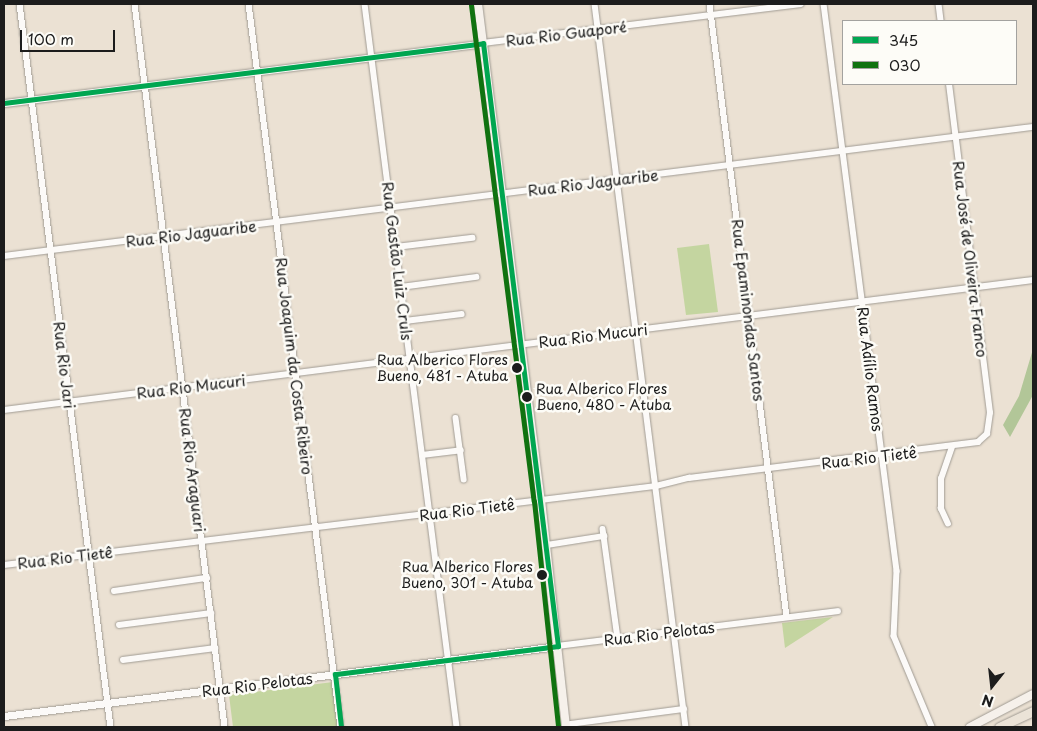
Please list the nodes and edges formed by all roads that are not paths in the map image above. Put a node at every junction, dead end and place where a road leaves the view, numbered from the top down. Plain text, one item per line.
1 (20, 4) edge
2 (135, 4) edge
3 (249, 4) edge
4 (365, 4) edge
5 (478, 4) edge
6 (595, 4) edge
7 (710, 4) edge
8 (801, 4) edge
9 (824, 4) edge
10 (939, 4) edge
11 (767, 6) edge
12 (712, 15) junction
13 (941, 20) edge
14 (598, 29) junction
15 (484, 43) junction
16 (372, 57) junction
17 (258, 72) junction
18 (949, 85) edge
19 (145, 86) junction
20 (32, 100) junction
21 (4, 103) edge
22 (1033, 127) edge
23 (956, 137) junction
24 (843, 151) junction
25 (730, 165) junction
26 (617, 179) junction
27 (502, 194) junction
28 (391, 208) junction
29 (277, 222) junction
30 (164, 236) junction
31 (472, 238) dead end
32 (396, 248) junction
33 (51, 250) junction
34 (4, 256) edge
35 (476, 277) dead end
36 (1033, 280) edge
37 (401, 287) junction
38 (974, 287) junction
39 (862, 301) junction
40 (462, 314) dead end
41 (749, 316) junction
42 (405, 321) junction
43 (636, 330) junction
44 (522, 344) junction
45 (410, 359) junction
46 (296, 373) junction
47 (183, 388) junction
48 (70, 402) junction
49 (4, 410) edge
50 (456, 418) dead end
51 (987, 434) joint
52 (952, 447) junction
53 (461, 450) junction
54 (422, 455) junction
55 (882, 455) junction
56 (768, 469) junction
57 (464, 479) dead end
58 (656, 486) junction
59 (541, 500) junction
60 (430, 513) junction
61 (948, 524) dead end
62 (316, 527) junction
63 (603, 529) dead end
64 (604, 536) junction
65 (202, 541) junction
66 (547, 545) junction
67 (89, 554) junction
68 (4, 565) edge
69 (207, 578) junction
70 (114, 591) dead end
71 (838, 611) dead end
72 (211, 613) junction
73 (787, 617) junction
74 (119, 625) dead end
75 (674, 631) junction
76 (618, 638) junction
77 (558, 646) junction
78 (215, 648) junction
79 (123, 660) dead end
80 (449, 660) junction
81 (334, 674) junction
82 (220, 689) junction
83 (1033, 694) edge
84 (108, 703) junction
85 (684, 709) junction
86 (1033, 711) edge
87 (4, 716) edge
88 (569, 726) edge
89 (111, 727) edge
90 (225, 727) edge
91 (341, 727) edge
92 (457, 727) edge
93 (686, 727) edge
94 (932, 727) edge
95 (970, 727) edge
96 (999, 727) edge

1 - 20 street, Rua Rio Jari
2 - 19 street, Rua Rio Araguari
3 - 17 street, Rua Joaquim da Costa Ribeiro
4 - 16 street, Rua Gastão Luiz Cruls
5 - 15 main road
6 - 14 street
7 - 12 street, Rua Epaminondas Santos
8 - 11 street, Rua Rio Guaporé
9 - 24 street, Rua Adílio Ramos
10 - 13 street
11 - 12 street, Rua Rio Guaporé
12 - 14 street, Rua Rio Guaporé
12 - 25 street, Rua Epaminondas Santos
14 - 15 street, Rua Rio Guaporé
14 - 26 street
15 - 16 street, Rua Rio Guaporé
15 - 27 main road
16 - 17 street, Rua Rio Guaporé
16 - 28 street, Rua Gastão Luiz Cruls
17 - 19 street, Rua Rio Guaporé
17 - 29 street, Rua Joaquim da Costa Ribeiro
18 - 23 street, Rua José de Oliveira Franco
19 - 20 street, Rua Rio Guaporé
19 - 30 street, Rua Rio Araguari
20 - 21 street, Rua Rio Guaporé
20 - 33 street, Rua Rio Jari
22 - 23 street, Rua Rio Jaguaribe
23 - 24 street, Rua Rio Jaguaribe
23 - 38 street, Rua José de Oliveira Franco
24 - 25 street, Rua Rio Jaguaribe
24 - 39 street, Rua Adílio Ramos
25 - 26 street, Rua Rio Jaguaribe
25 - 41 street, Rua Epaminondas Santos
26 - 27 street, Rua Rio Jaguaribe
26 - 43 street
27 - 28 street, Rua Rio Jaguaribe
27 - 44 main road
28 - 29 street, Rua Rio Jaguaribe
28 - 32 street, Rua Gastão Luiz Cruls
29 - 30 street, Rua Rio Jaguaribe
29 - 46 street, Rua Joaquim da Costa Ribeiro
30 - 33 street, Rua Rio Jaguaribe
30 - 47 street, Rua Rio Araguari
31 - 32 street
32 - 37 street, Rua Gastão Luiz Cruls
33 - 34 street, Rua Rio Jaguaribe
33 - 48 street, Rua Rio Jari
35 - 37 street
36 - 38 street, Rua Rio Mucuri
37 - 42 street, Rua Gastão Luiz Cruls
38 - 39 street, Rua Rio Mucuri
38 - 51 street, Rua José de Oliveira Franco
39 - 41 street, Rua Rio Mucuri
39 - 55 street, Rua Adílio Ramos
40 - 42 street
41 - 43 street, Rua Rio Mucuri
41 - 56 street, Rua Epaminondas Santos
42 - 45 street, Rua Gastão Luiz Cruls
43 - 44 street, Rua Rio Mucuri
43 - 58 street
44 - 45 street, Rua Rio Mucuri
44 - 59 main road
45 - 46 street, Rua Rio Mucuri
45 - 54 street, Rua Gastão Luiz Cruls
46 - 47 street, Rua Rio Mucuri
46 - 62 street, Rua Joaquim da Costa Ribeiro
47 - 48 street, Rua Rio Mucuri
47 - 65 street, Rua Rio Araguari
48 - 49 street, Rua Rio Mucuri
48 - 67 street, Rua Rio Jari
50 - 53 street
51 - 52 street, Rua Rio Tietê
52 - 55 street, Rua Rio Tietê
52 - 61 street
53 - 54 street
53 - 57 street
54 - 60 street, Rua Gastão Luiz Cruls
55 - 56 street, Rua Rio Tietê
55 - 94 street, Rua Adílio Ramos
56 - 58 street, Rua Rio Tietê
56 - 73 street, Rua Epaminondas Santos
58 - 59 street, Rua Rio Tietê
58 - 75 street
59 - 60 street, Rua Rio Tietê
59 - 66 main road
60 - 62 street, Rua Rio Tietê
60 - 80 street, Rua Gastão Luiz Cruls
62 - 65 street, Rua Rio Tietê
62 - 81 street, Rua Joaquim da Costa Ribeiro
63 - 64 street
64 - 66 street
64 - 76 street
65 - 67 street, Rua Rio Tietê
65 - 69 street, Rua Rio Araguari
66 - 77 main road
67 - 68 street, Rua Rio Tietê
67 - 84 street, Rua Rio Jari
69 - 70 street
69 - 72 street, Rua Rio Araguari
71 - 73 street, Rua Rio Pelotas
72 - 74 street
72 - 78 street, Rua Rio Araguari
73 - 75 street, Rua Rio Pelotas
75 - 76 street, Rua Rio Pelotas
75 - 85 street
76 - 77 street, Rua Rio Pelotas
77 - 80 street, Rua Rio Pelotas
77 - 88 main road
78 - 79 street
78 - 82 street, Rua Rio Araguari
80 - 81 street, Rua Rio Pelotas
80 - 92 street, Rua Gastão Luiz Cruls
81 - 82 street, Rua Rio Pelotas
81 - 91 street, Rua Joaquim da Costa Ribeiro
82 - 84 street, Rua Rio Pelotas
82 - 90 street, Rua Rio Araguari
83 - 95 main road
84 - 87 street, Rua Rio Pelotas
84 - 89 street, Rua Rio Jari
85 - 88 street
85 - 93 street
86 - 96 highway

